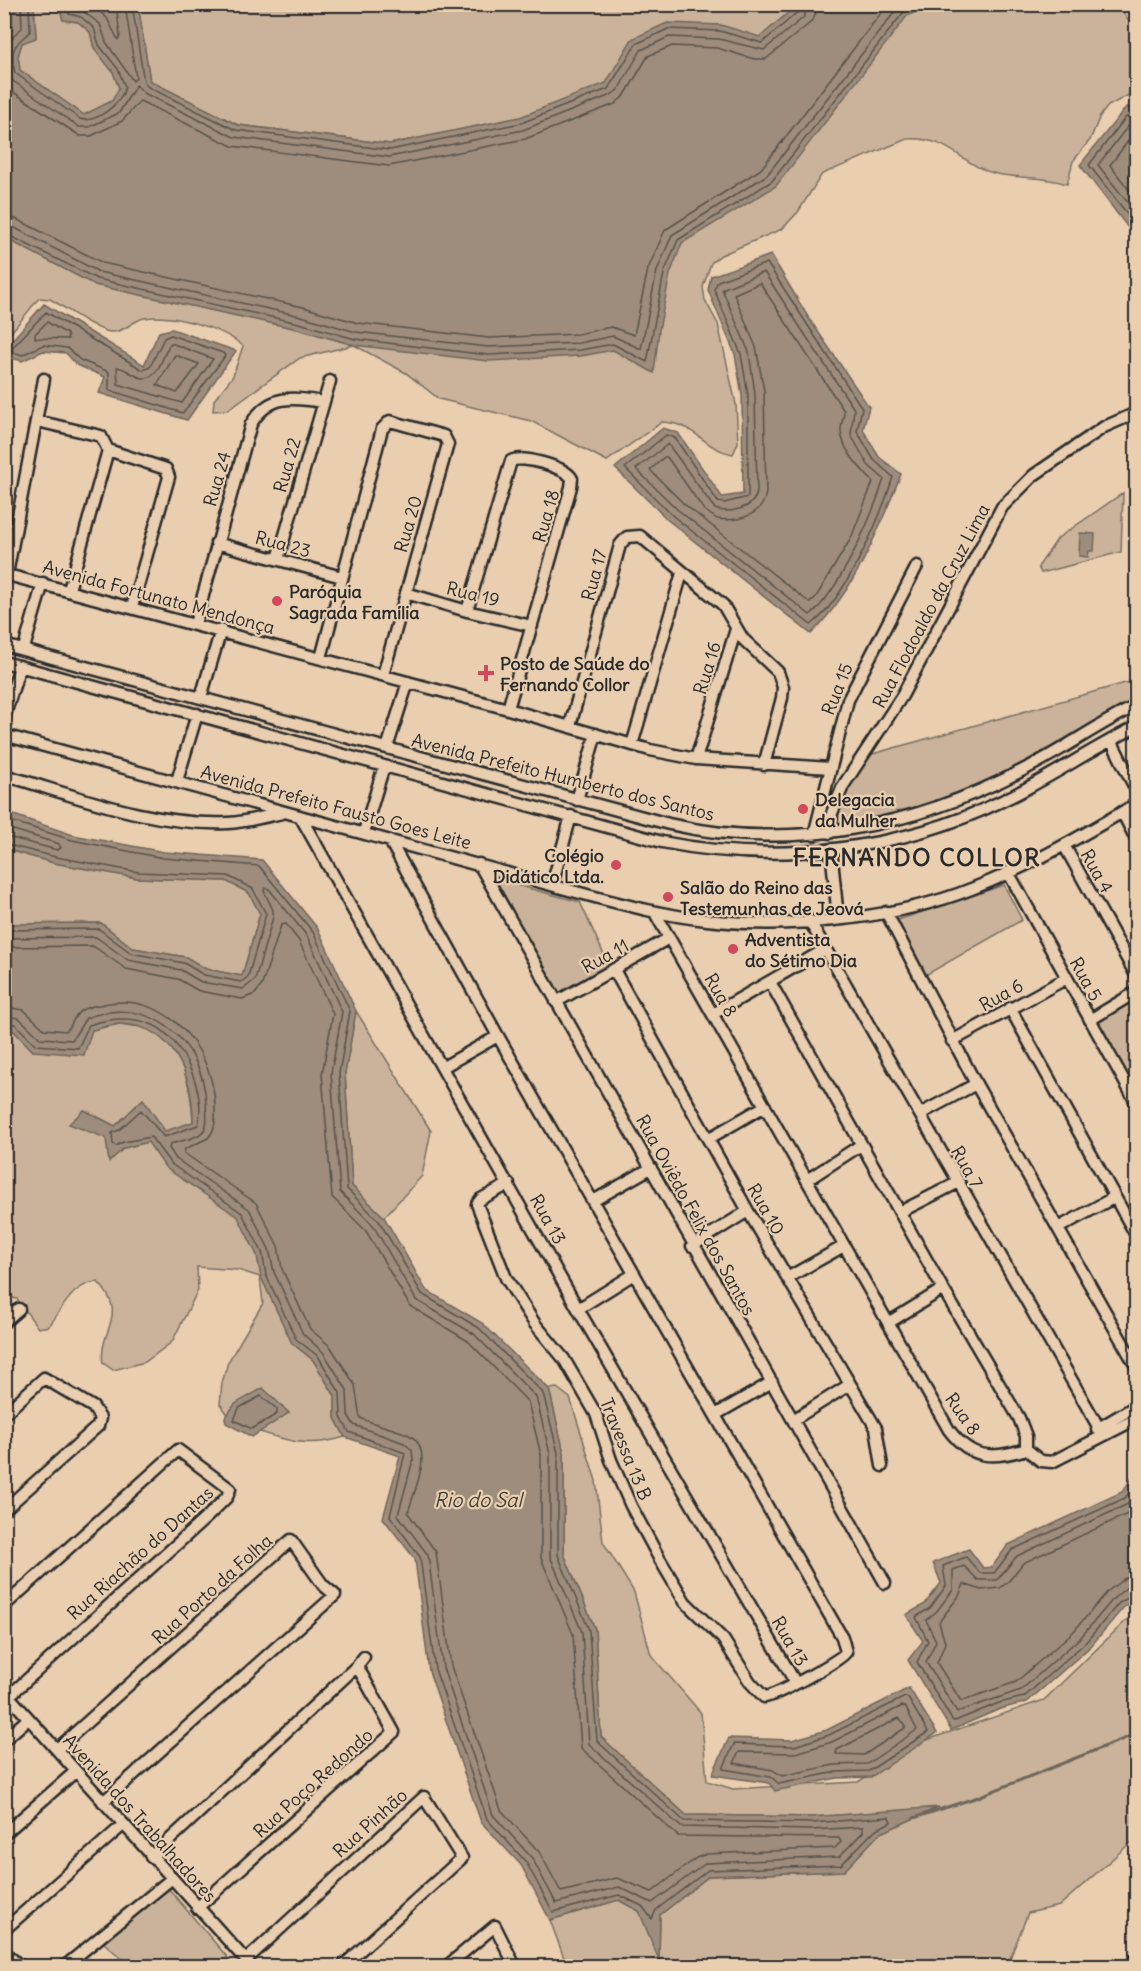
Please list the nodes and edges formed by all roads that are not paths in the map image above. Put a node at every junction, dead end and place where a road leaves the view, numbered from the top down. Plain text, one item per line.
1 (44, 379) dead end
2 (330, 381) dead end
3 (323, 402) junction
4 (1137, 413) edge
5 (37, 421) junction
6 (108, 450) junction
7 (10, 520) edge
8 (216, 543) junction
9 (278, 559) junction
10 (917, 566) dead end
11 (682, 573) junction
12 (6, 574) edge
13 (342, 577) junction
14 (43, 583) junction
15 (69, 590) junction
16 (406, 593) junction
17 (132, 607) junction
18 (467, 611) junction
19 (195, 624) junction
20 (532, 626) junction
21 (736, 629) junction
22 (221, 630) junction
23 (4, 645) edge
24 (24, 648) junction
25 (321, 658) junction
26 (4, 662) edge
27 (20, 666) junction
28 (383, 675) junction
29 (408, 682) junction
30 (201, 697) junction
31 (1137, 706) edge
32 (508, 709) junction
33 (197, 714) junction
34 (4, 718) edge
35 (570, 726) junction
36 (1137, 728) edge
37 (596, 734) junction
38 (4, 735) edge
39 (1111, 740) junction
40 (632, 745) junction
41 (387, 748) junction
42 (696, 759) junction
43 (764, 765) junction
44 (384, 766) junction
45 (830, 768) junction
46 (4, 775) edge
47 (177, 781) junction
48 (1137, 790) edge
49 (577, 800) junction
50 (1137, 804) edge
51 (285, 812) junction
52 (1122, 813) junction
53 (300, 816) junction
54 (571, 816) junction
55 (693, 830) junction
56 (364, 832) junction
57 (830, 833) junction
58 (814, 835) junction
59 (1137, 838) edge
60 (390, 841) junction
61 (1064, 845) junction
62 (686, 847) junction
63 (831, 849) junction
64 (479, 864) junction
65 (1008, 872) junction
66 (552, 885) junction
67 (886, 912) junction
68 (654, 913) junction
69 (838, 918) junction
70 (809, 921) junction
71 (669, 938) junction
72 (824, 950) junction
73 (614, 970) junction
74 (1137, 975) edge
75 (1067, 978) junction
76 (770, 982) junction
77 (1137, 992) edge
78 (556, 1002) junction
79 (1010, 1008) junction
80 (713, 1014) junction
81 (1090, 1020) junction
82 (498, 1036) junction
83 (952, 1041) junction
84 (443, 1067) junction
85 (976, 1084) junction
86 (1137, 1102) edge
87 (765, 1106) junction
88 (920, 1114) junction
89 (708, 1139) junction
90 (861, 1145) junction
91 (651, 1168) junction
92 (807, 1180) junction
93 (957, 1183) junction
94 (509, 1184) junction
95 (1114, 1197) junction
96 (593, 1202) junction
97 (748, 1211) junction
98 (900, 1212) junction
99 (1058, 1228) junction
100 (1136, 1232) edge
101 (693, 1246) junction
102 (844, 1246) junction
103 (634, 1274) junction
104 (787, 1278) junction
105 (943, 1289) junction
106 (19, 1309) dead end
107 (578, 1309) junction
108 (4, 1322) edge
109 (888, 1323) junction
110 (1137, 1366) edge
111 (772, 1382) junction
112 (849, 1385) junction
113 (1137, 1406) edge
114 (4, 1414) edge
115 (715, 1415) junction
116 (1137, 1419) edge
117 (793, 1420) junction
118 (1100, 1432) junction
119 (1026, 1449) junction
120 (882, 1466) dead end
121 (4, 1510) edge
122 (885, 1582) dead end
123 (4, 1606) edge
124 (795, 1682) junction
125 (7, 1693) edge
126 (28, 1719) junction
127 (4, 1740) edge
128 (57, 1749) junction
129 (76, 1771) junction
130 (103, 1802) junction
131 (123, 1826) junction
132 (4, 1834) edge
133 (152, 1857) junction
134 (171, 1879) junction
135 (197, 1908) junction
136 (4, 1930) edge
137 (4, 1953) edge
138 (1137, 1958) edge
139 (249, 1963) edge
140 (20, 1966) edge
141 (65, 1966) edge
142 (343, 1966) edge
143 (447, 1966) edge
144 (515, 1966) edge
145 (1130, 1966) edge

1 - 5 street
2 - 3 street, Rua 22
3 - 8 street, Rua 24
3 - 9 street, Rua 22
4 - 57 street, Rua Flodoaldo da Cruz Lima
5 - 6 street
5 - 7 street
6 - 15 street
6 - 17 street
7 - 12 street
8 - 9 street, Rua 23
8 - 19 street, Rua 24
9 - 13 street, Rua 23
10 - 45 street, Rua 15
11 - 21 street, Rua 16
11 - 35 street, Rua 17
11 - 40 street
12 - 14 street, Avenida Fortunato Mendonça
13 - 16 street, Rua 20
13 - 25 street
14 - 15 street, Avenida Fortunato Mendonça
14 - 24 street
15 - 17 street, Avenida Fortunato Mendonça
16 - 18 street, Rua 19
16 - 28 street, Rua 20
17 - 19 street, Avenida Fortunato Mendonça
18 - 20 street, Rua 19
18 - 20 street, Rua 18
19 - 22 street, Avenida Fortunato Mendonça
20 - 32 street, Rua 18
21 - 42 street, Rua 16
21 - 43 street
22 - 25 street, Avenida Fortunato Mendonça
22 - 30 street
23 - 24 street, Avenida Prefeito Humberto dos Santos
24 - 30 street, Avenida Prefeito Humberto dos Santos
25 - 28 street, Avenida Fortunato Mendonça
26 - 27 street, Avenida Prefeito Humberto dos Santos
27 - 33 street, Avenida Prefeito Humberto dos Santos
27 - 34 street
28 - 29 street, Avenida Fortunato Mendonça
29 - 32 street, Avenida Fortunato Mendonça
29 - 41 street
30 - 41 street, Avenida Prefeito Humberto dos Santos
31 - 57 street, Avenida Prefeito Humberto dos Santos
32 - 35 street, Avenida Fortunato Mendonça
33 - 44 street, Avenida Prefeito Humberto dos Santos
33 - 47 street
35 - 37 street, Avenida Fortunato Mendonça
36 - 39 street, Avenida Prefeito Humberto dos Santos
37 - 40 street, Avenida Fortunato Mendonça
37 - 49 street
38 - 47 street, Avenida Prefeito Fausto Goes Leite
39 - 48 street
39 - 63 street, Avenida Prefeito Humberto dos Santos
40 - 42 street, Avenida Fortunato Mendonça
41 - 49 street, Avenida Prefeito Humberto dos Santos
42 - 43 street, Avenida Fortunato Mendonça
43 - 45 street, Avenida Fortunato Mendonça
44 - 54 street, Avenida Prefeito Humberto dos Santos
44 - 56 street
45 - 58 street, Rua 15
46 - 51 street
47 - 51 street, Avenida Prefeito Fausto Goes Leite
49 - 55 street, Avenida Prefeito Humberto dos Santos
50 - 52 street, Avenida Prefeito Fausto Goes Leite
51 - 53 street, Avenida Prefeito Fausto Goes Leite
52 - 59 street
52 - 61 street, Avenida Prefeito Fausto Goes Leite
53 - 56 street, Avenida Prefeito Fausto Goes Leite
53 - 84 street, Rua 13
54 - 62 street, Avenida Prefeito Humberto dos Santos
54 - 66 street
55 - 58 street, Avenida Prefeito Humberto dos Santos
55 - 62 street
56 - 60 street, Avenida Prefeito Fausto Goes Leite
57 - 58 street, Avenida Prefeito Humberto dos Santos
60 - 64 street, Avenida Prefeito Fausto Goes Leite
60 - 82 street, Rua 13
61 - 65 street, Avenida Prefeito Fausto Goes Leite
61 - 74 street, Rua 4
62 - 63 street, Avenida Prefeito Humberto dos Santos
63 - 69 street
64 - 66 street, Avenida Prefeito Fausto Goes Leite
64 - 78 street, Rua Oviêdo Felix dos Santos
65 - 67 street, Avenida Prefeito Fausto Goes Leite
65 - 75 street, Rua 5
66 - 68 street, Avenida Prefeito Fausto Goes Leite
67 - 69 street, Avenida Prefeito Fausto Goes Leite
67 - 83 street
68 - 70 street, Avenida Prefeito Fausto Goes Leite
68 - 71 street, Rua 8
69 - 70 street, Avenida Prefeito Fausto Goes Leite
70 - 72 street, Rua 7
71 - 73 street, Rua 11
71 - 80 street, Rua 8
72 - 76 street
72 - 88 street, Rua 7
73 - 78 street, Rua 11
73 - 89 street, Rua 10
75 - 79 street, Rua 6
75 - 81 street, Rua 5
76 - 80 street
76 - 90 street
77 - 81 street
78 - 91 street, Rua Oviêdo Felix dos Santos
79 - 83 street, Rua 6
79 - 95 street
80 - 87 street, Rua 8
81 - 86 street, Rua 5
82 - 84 street
82 - 96 street, Rua 13
83 - 85 street
84 - 94 street, Rua 13
85 - 88 street
85 - 99 street
87 - 89 street
87 - 92 street, Rua 8
88 - 93 street, Rua 7
89 - 97 street, Rua 10
90 - 92 street
90 - 98 street
91 - 96 street
91 - 101 street, Rua Oviêdo Felix dos Santos
92 - 102 street, Rua 8
93 - 98 street
93 - 118 street, Rua 7
94 - 107 street, Rua 13
94 - 124 street, Travessa 13 B
95 - 99 street
95 - 100 street
96 - 103 street, Rua 13
97 - 101 street
97 - 104 street, Rua 10
98 - 105 street
99 - 110 street
101 - 111 street, Rua Oviêdo Felix dos Santos
102 - 104 street
102 - 109 street, Rua 8
103 - 107 street
103 - 115 street, Rua 13
104 - 112 street, Rua 10
105 - 109 street
105 - 119 street
106 - 108 street
107 - 124 street, Rua 13
109 - 119 street, Rua 8
111 - 115 street
111 - 117 street, Rua Oviêdo Felix dos Santos
112 - 117 street
112 - 120 street, Rua 10
113 - 118 street
114 - 121 street
115 - 124 street, Rua 13
116 - 118 street
117 - 122 street, Rua Oviêdo Felix dos Santos
118 - 119 street
123 - 125 street, Rua Riachão do Dantas
125 - 126 street, Avenida dos Trabalhadores
126 - 127 street
126 - 128 street, Avenida dos Trabalhadores
128 - 129 street, Avenida dos Trabalhadores
128 - 130 street, Rua Porto da Folha
129 - 130 street, Avenida dos Trabalhadores
129 - 132 street
130 - 131 street, Avenida dos Trabalhadores
131 - 133 street, Avenida dos Trabalhadores
131 - 136 street
133 - 134 street, Avenida dos Trabalhadores
133 - 135 street, Rua Poço Redondo
134 - 135 street, Avenida dos Trabalhadores
134 - 141 street
135 - 139 street, Avenida dos Trabalhadores
137 - 140 street
138 - 145 street
139 - 142 street, Rua Pinhão
143 - 144 street

